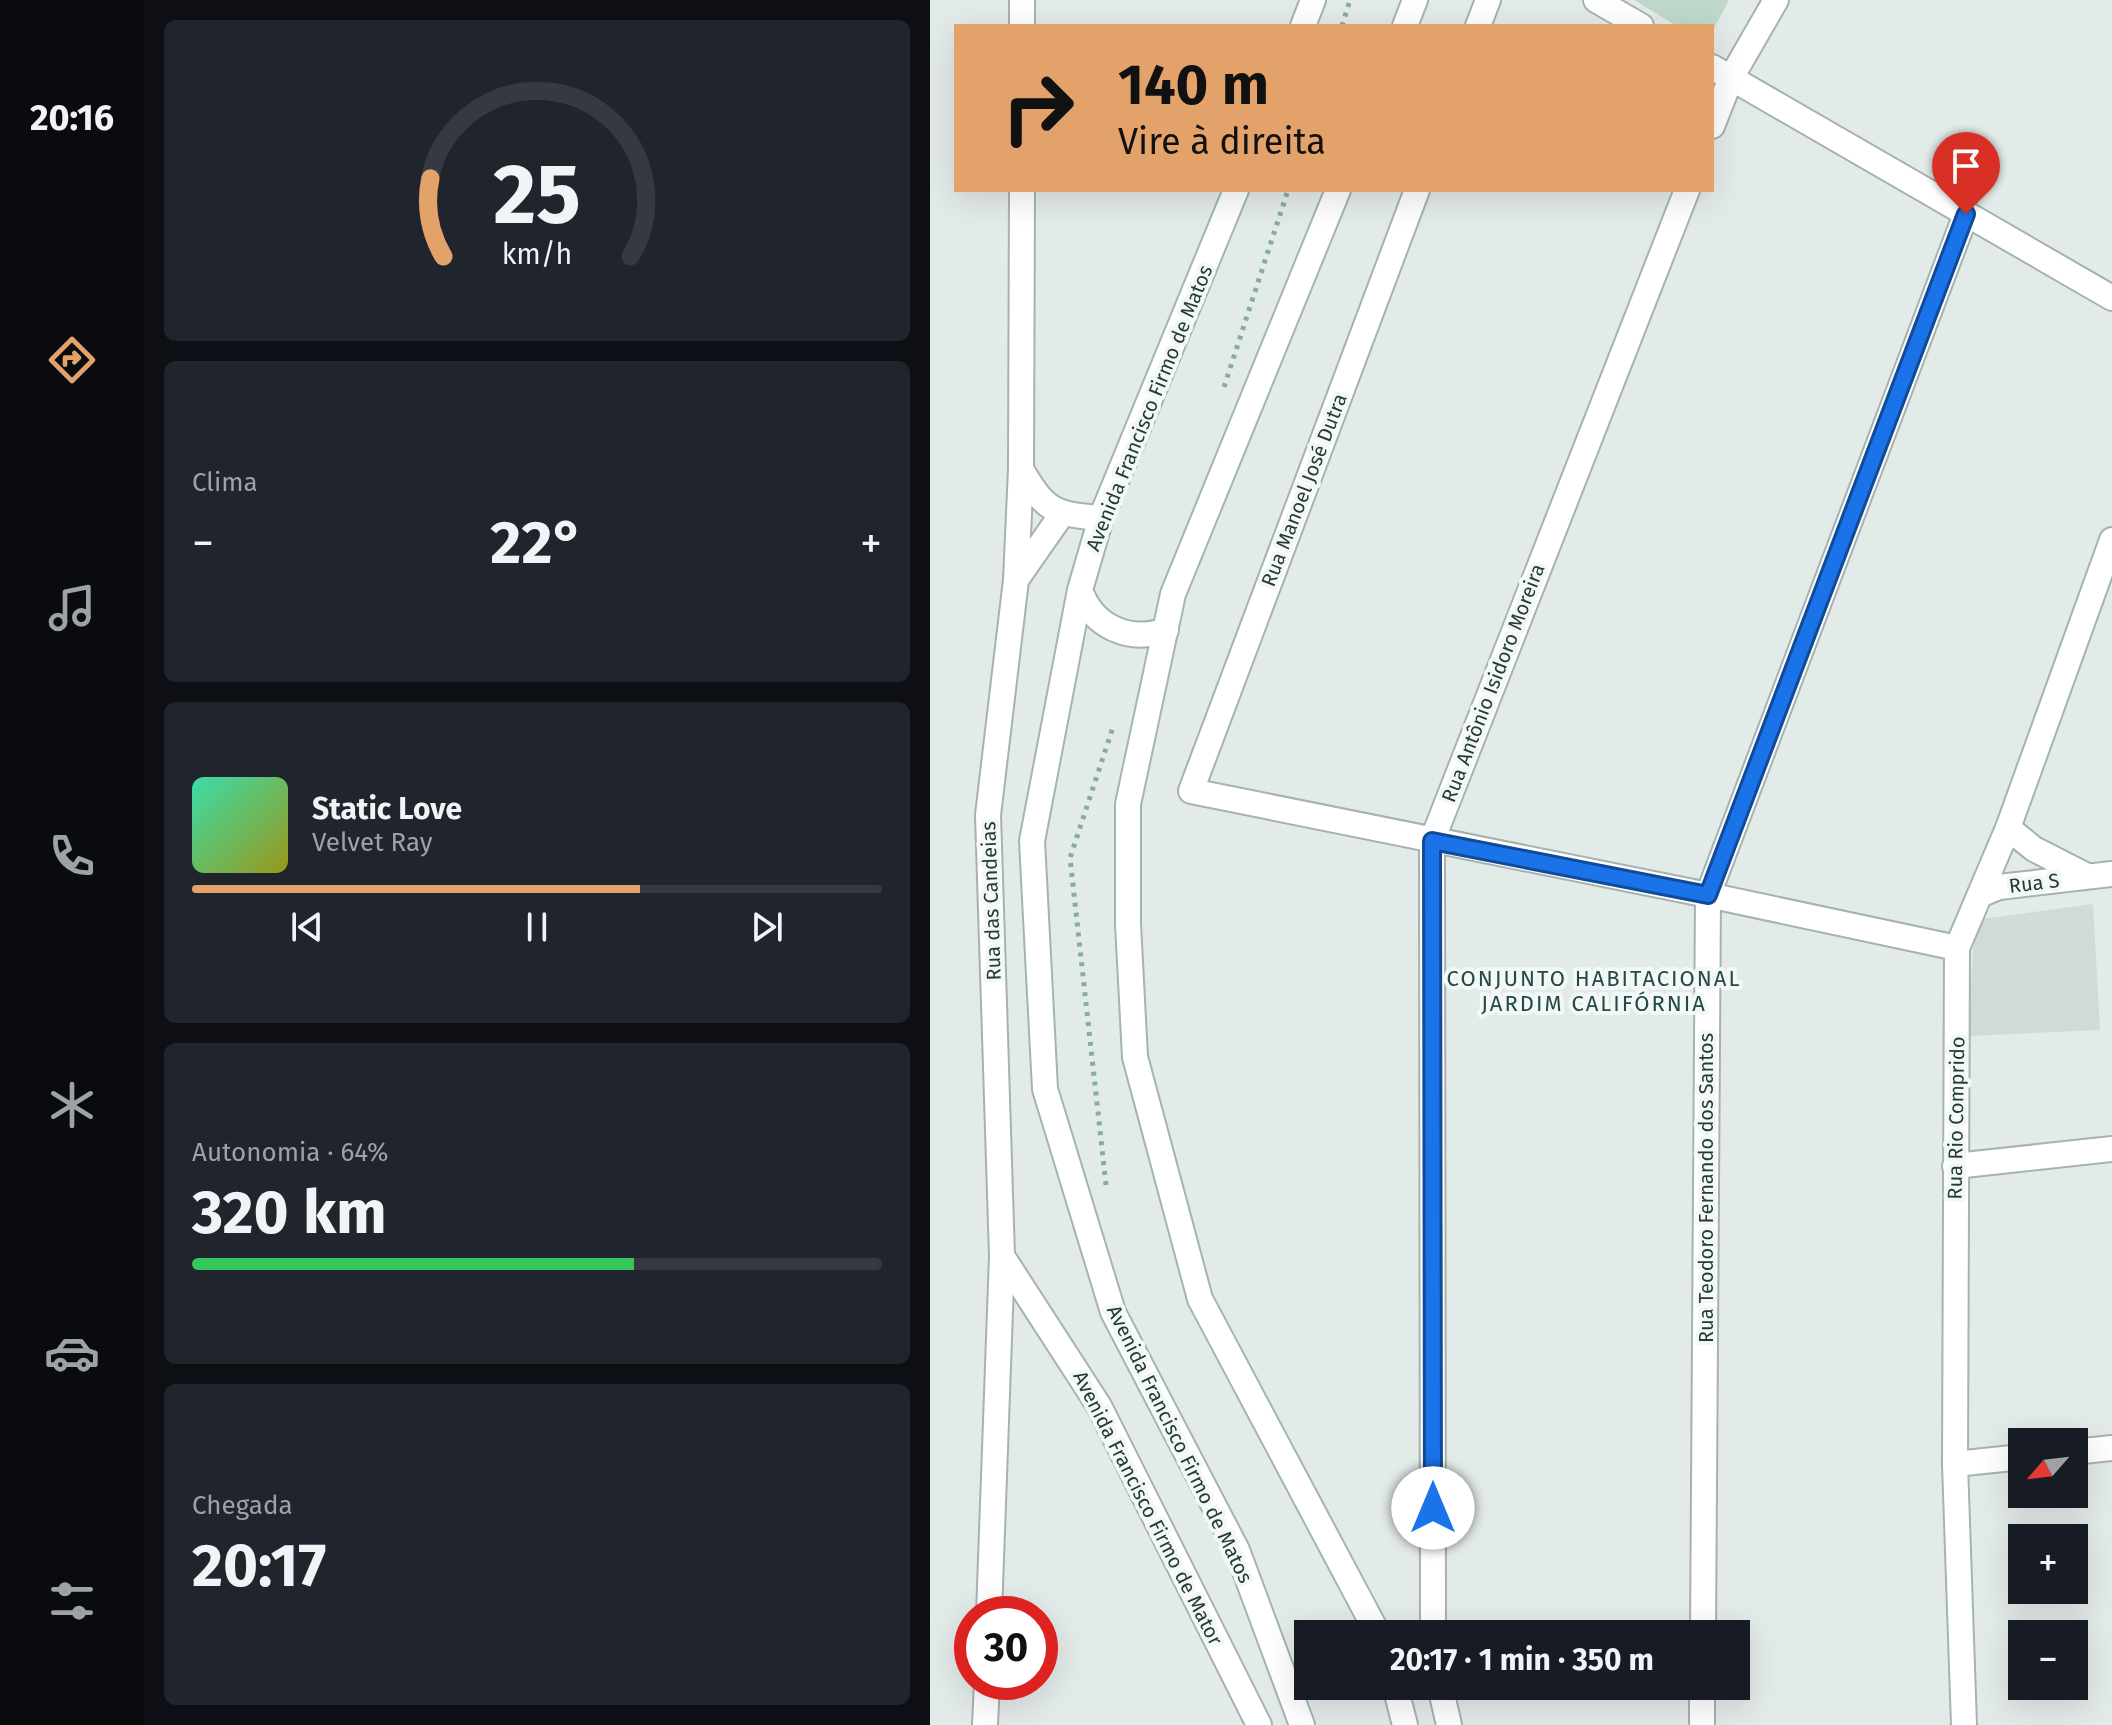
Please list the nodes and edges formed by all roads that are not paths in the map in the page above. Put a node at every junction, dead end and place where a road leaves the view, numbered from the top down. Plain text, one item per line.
1 (1022, 0) edge
2 (1313, 0) edge
3 (1415, 0) edge
4 (1488, 0) edge
5 (1596, 0) edge
6 (1776, 0) edge
7 (1022, 24) edge
8 (1304, 24) edge
9 (1406, 24) edge
10 (1479, 24) edge
11 (1638, 24) edge
12 (1722, 72) edge
13 (1714, 115) edge
14 (1022, 192) edge
15 (1235, 192) edge
16 (1337, 192) edge
17 (1416, 192) edge
18 (1686, 192) edge
19 (1966, 214) junction
20 (2112, 298) edge
21 (1021, 469) junction
22 (1062, 514) junction
23 (1101, 518) junction
24 (2112, 540) edge
25 (1016, 580) junction
26 (2104, 588) edge
27 (1080, 590) junction
28 (1166, 630) junction
29 (2008, 828) junction
30 (1432, 841) junction
31 (2112, 874) edge
32 (2087, 876) junction
33 (1982, 894) junction
34 (1708, 895) junction
35 (1957, 948) junction
36 (2112, 1149) edge
37 (1955, 1166) junction
38 (1002, 1256) junction
39 (2112, 1448) edge
40 (2088, 1451) edge
41 (2008, 1458) edge
42 (1955, 1464) junction
43 (990, 1596) edge
44 (1371, 1620) edge
45 (1433, 1620) edge
46 (1703, 1620) edge
47 (986, 1700) edge
48 (1399, 1700) edge
49 (1443, 1700) edge
50 (1702, 1700) edge
51 (985, 1725) edge
52 (1259, 1725) edge
53 (1302, 1725) edge
54 (1405, 1725) edge
55 (1449, 1725) edge
56 (1702, 1725) edge
57 (1964, 1725) edge

1 - 7 street
2 - 8 street
3 - 9 street
4 - 10 street
5 - 11 street
6 - 12 street
12 - 13 street
12 - 19 street
14 - 21 street, Rua das Candeias
15 - 23 street, Avenida Francisco Firmo de Matos
16 - 28 street
17 - 30 street, Rua Manoel José Dutra
18 - 30 street, Rua Antônio Isidoro Moreira
19 - 20 street
19 - 34 street, Rua Teodoro Fernando dos Santos
21 - 22 street
21 - 25 street, Rua das Candeias
22 - 23 street
22 - 25 street
23 - 27 street, Avenida Francisco Firmo de Matos
24 - 26 street, Rua Rio Comprido
25 - 38 street, Rua das Candeias
26 - 29 street, Rua Rio Comprido
27 - 28 street
27 - 53 street, Avenida Francisco Firmo de Matos
28 - 44 street
29 - 32 street, Rua S
29 - 33 street, Rua Rio Comprido
30 - 34 street
30 - 45 street, Rua Antônio Isidoro Moreira
31 - 32 street, Rua S
32 - 33 street, Rua S
33 - 35 street, Rua Rio Comprido
34 - 35 street
34 - 46 street, Rua Teodoro Fernando dos Santos
35 - 37 street, Rua Rio Comprido
36 - 37 street
37 - 42 street, Rua Rio Comprido
38 - 43 street, Rua das Candeias
38 - 52 street, Avenida Francisco Firmo de Mator
39 - 40 street
41 - 42 street
42 - 57 street, Rua Rio Comprido
47 - 51 street
48 - 54 street
49 - 55 street
50 - 56 street

